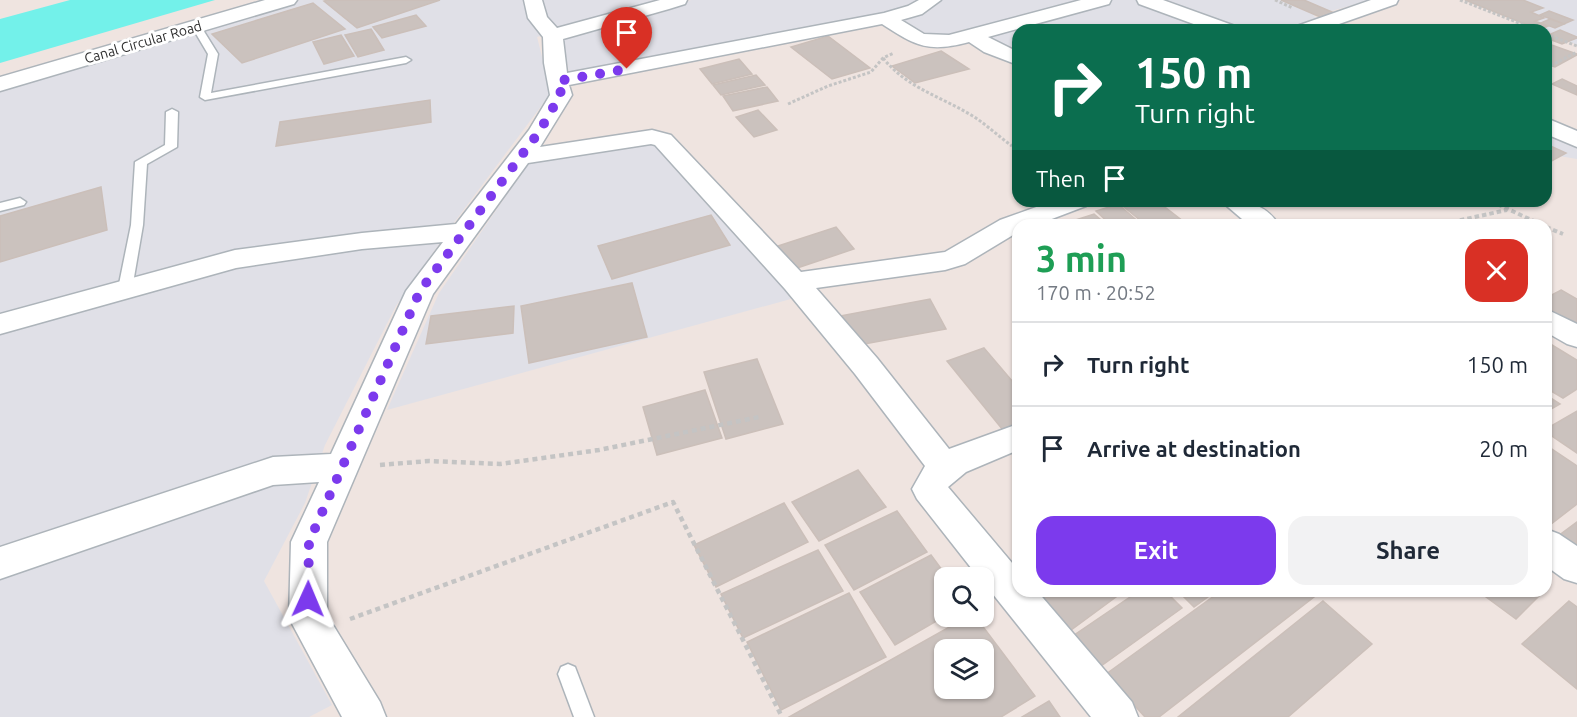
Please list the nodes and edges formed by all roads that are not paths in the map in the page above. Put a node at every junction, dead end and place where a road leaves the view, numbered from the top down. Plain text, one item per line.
1 (287, 0) edge
2 (533, 0) edge
3 (678, 0) edge
4 (932, 0) edge
5 (1102, 0) edge
6 (1146, 0) edge
7 (1389, 0) edge
8 (885, 18) junction
9 (1212, 24) edge
10 (1337, 24) edge
11 (197, 27) junction
12 (972, 34) junction
13 (554, 36) junction
14 (1012, 56) edge
15 (406, 60) dead end
16 (558, 81) junction
17 (0, 84) edge
18 (172, 112) dead end
19 (1552, 128) edge
20 (1577, 140) edge
21 (519, 158) junction
22 (20, 202) dead end
23 (0, 207) edge
24 (1061, 207) edge
25 (1241, 207) edge
26 (1028, 219) edge
27 (1258, 219) edge
28 (1012, 225) edge
29 (464, 232) junction
30 (795, 282) junction
31 (125, 288) junction
32 (1552, 322) edge
33 (0, 324) edge
34 (1577, 337) edge
35 (1012, 439) edge
36 (342, 467) junction
37 (944, 467) junction
38 (1552, 549) edge
39 (0, 562) edge
40 (1577, 567) edge
41 (1012, 589) edge
42 (1019, 597) edge
43 (568, 674) dead end
44 (365, 717) edge
45 (584, 717) edge
46 (1117, 717) edge

1 - 11 main road, Canal Circular Road
2 - 13 street
3 - 13 street
4 - 8 street
5 - 12 street
6 - 9 street
7 - 10 street
8 - 12 street
8 - 16 street
11 - 15 lane
11 - 17 main road, Canal Circular Road
12 - 14 street
13 - 16 street
16 - 21 street
18 - 31 lane
19 - 20 street
21 - 29 street
21 - 30 street
22 - 23 lane
24 - 26 street
25 - 27 street
28 - 30 street
29 - 31 street
29 - 36 street
30 - 37 street
31 - 33 street
32 - 34 street
35 - 37 street
36 - 39 street
36 - 44 street
37 - 41 street
38 - 40 street
42 - 46 street
43 - 45 lane

